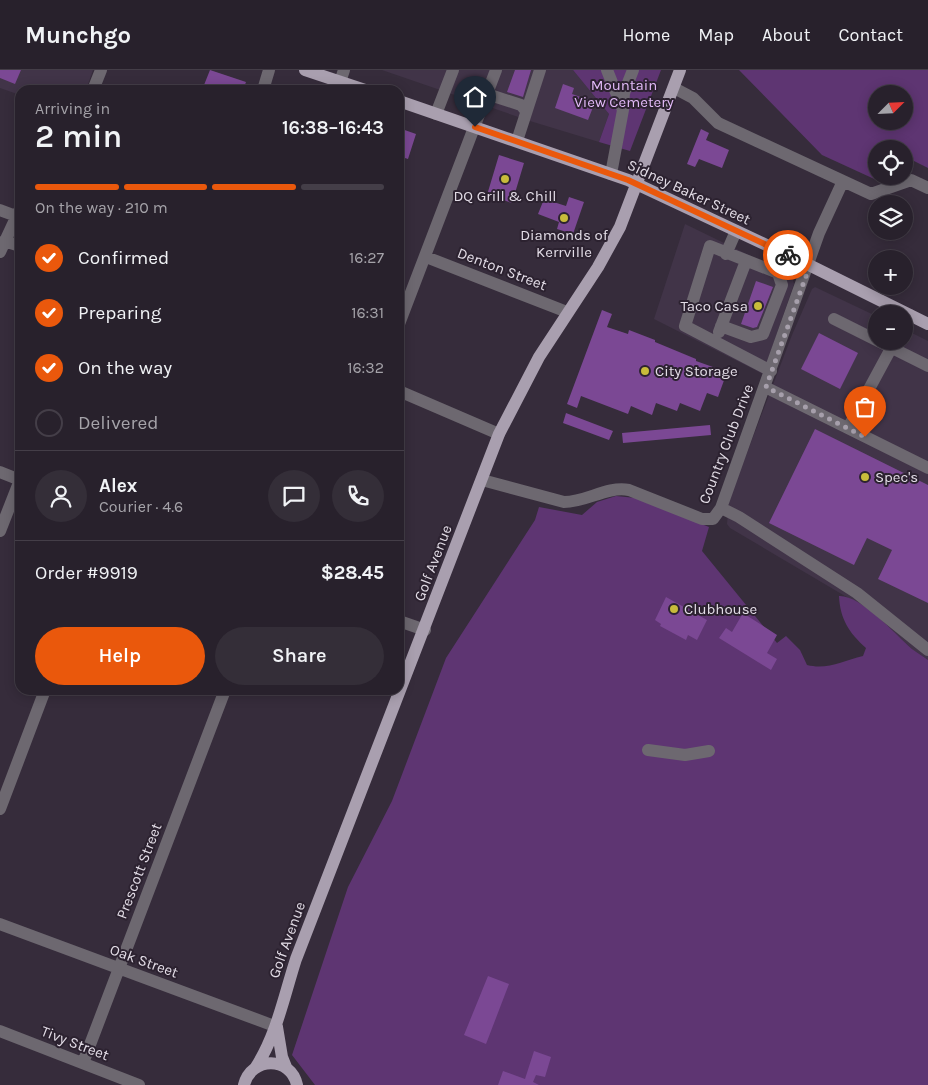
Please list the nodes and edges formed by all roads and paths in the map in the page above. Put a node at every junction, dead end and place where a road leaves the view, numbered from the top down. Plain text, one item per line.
1 (101, 70) edge
2 (269, 70) edge
3 (306, 70) edge
4 (453, 70) edge
5 (496, 70) edge
6 (540, 70) edge
7 (607, 70) edge
8 (633, 70) edge
9 (680, 70) edge
10 (342, 76) edge
11 (95, 85) edge
12 (264, 85) edge
13 (357, 85) edge
14 (674, 88) junction
15 (487, 94) junction
16 (404, 103) edge
17 (623, 110) junction
18 (526, 112) junction
19 (436, 114) junction
20 (475, 127) junction
21 (517, 141) junction
22 (611, 174) junction
23 (843, 181) junction
24 (637, 184) junction
25 (928, 188) edge
26 (0, 210) edge
27 (15, 212) edge
28 (15, 219) edge
29 (736, 231) junction
30 (2, 246) edge
31 (15, 246) edge
32 (726, 254) junction
33 (426, 256) junction
34 (746, 260) junction
35 (810, 265) junction
36 (777, 298) junction
37 (795, 304) junction
38 (879, 305) edge
39 (404, 311) edge
40 (567, 312) junction
41 (834, 319) dead end
42 (913, 322) edge
43 (928, 324) edge
44 (721, 326) junction
45 (868, 336) edge
46 (716, 342) junction
47 (890, 350) edge
48 (901, 350) edge
49 (928, 366) edge
50 (771, 370) junction
51 (766, 387) junction
52 (404, 393) edge
53 (848, 428) junction
54 (499, 434) junction
55 (928, 468) edge
56 (0, 472) edge
57 (15, 478) edge
58 (482, 480) junction
59 (15, 493) edge
60 (721, 508) junction
61 (0, 531) edge
62 (404, 623) edge
63 (425, 630) junction
64 (928, 650) edge
65 (404, 684) edge
66 (43, 695) edge
67 (224, 695) edge
68 (400, 695) edge
69 (648, 750) dead end
70 (709, 751) dead end
71 (0, 809) edge
72 (0, 924) edge
73 (120, 969) junction
74 (277, 1027) junction
75 (0, 1030) edge
76 (83, 1063) junction
77 (256, 1067) junction
78 (286, 1067) junction
79 (298, 1084) edge
80 (139, 1085) edge
81 (244, 1085) edge

1 - 11 street
2 - 12 street
3 - 10 main road
4 - 19 street
5 - 15 street
6 - 18 street
7 - 17 street
8 - 17 street
9 - 14 main road, Golf Avenue
10 - 13 main road
14 - 23 street
14 - 24 main road, Golf Avenue
15 - 18 street
15 - 20 street
16 - 19 main road, Sidney Baker Street
17 - 22 street
18 - 21 street
19 - 20 main road, Sidney Baker Street
20 - 21 main road, Sidney Baker Street
20 - 33 street
21 - 22 main road, Sidney Baker Street
22 - 24 main road, Sidney Baker Street
23 - 25 street
23 - 35 street, Country Club Drive
24 - 29 main road, Sidney Baker Street
24 - 40 main road, Golf Avenue
26 - 27 street
28 - 30 street
29 - 32 street
29 - 35 main road, Sidney Baker Street
30 - 31 street
32 - 34 street
32 - 46 street
33 - 39 street
33 - 40 street, Denton Street
34 - 36 street
34 - 44 street
35 - 37 street, Country Club Drive
35 - 38 main road, Sidney Baker Street
36 - 37 street
36 - 44 street
37 - 50 street, Country Club Drive
40 - 54 main road, Golf Avenue
41 - 45 street
42 - 43 main road, Sidney Baker Street
44 - 46 street
46 - 50 street
47 - 53 street
48 - 49 street
50 - 51 street, Country Club Drive
51 - 53 street
51 - 60 street, Country Club Drive
52 - 54 street
53 - 55 street
54 - 58 main road, Golf Avenue
56 - 57 street
58 - 60 street, Country Club Drive
58 - 63 main road, Golf Avenue
59 - 61 street
60 - 64 street
62 - 63 street
63 - 65 main road, Golf Avenue
66 - 71 street
67 - 73 street, Prescott Street
68 - 74 main road, Golf Avenue
69 - 70 street
72 - 73 street, Oak Street
73 - 74 street, Oak Street
73 - 76 street, Prescott Street
74 - 77 main road, Golf Avenue
74 - 78 main road, Golf Avenue
75 - 76 street, Tivy Street
76 - 80 street, Tivy Street
77 - 78 main road
77 - 81 main road, Golf Avenue
78 - 79 main road

